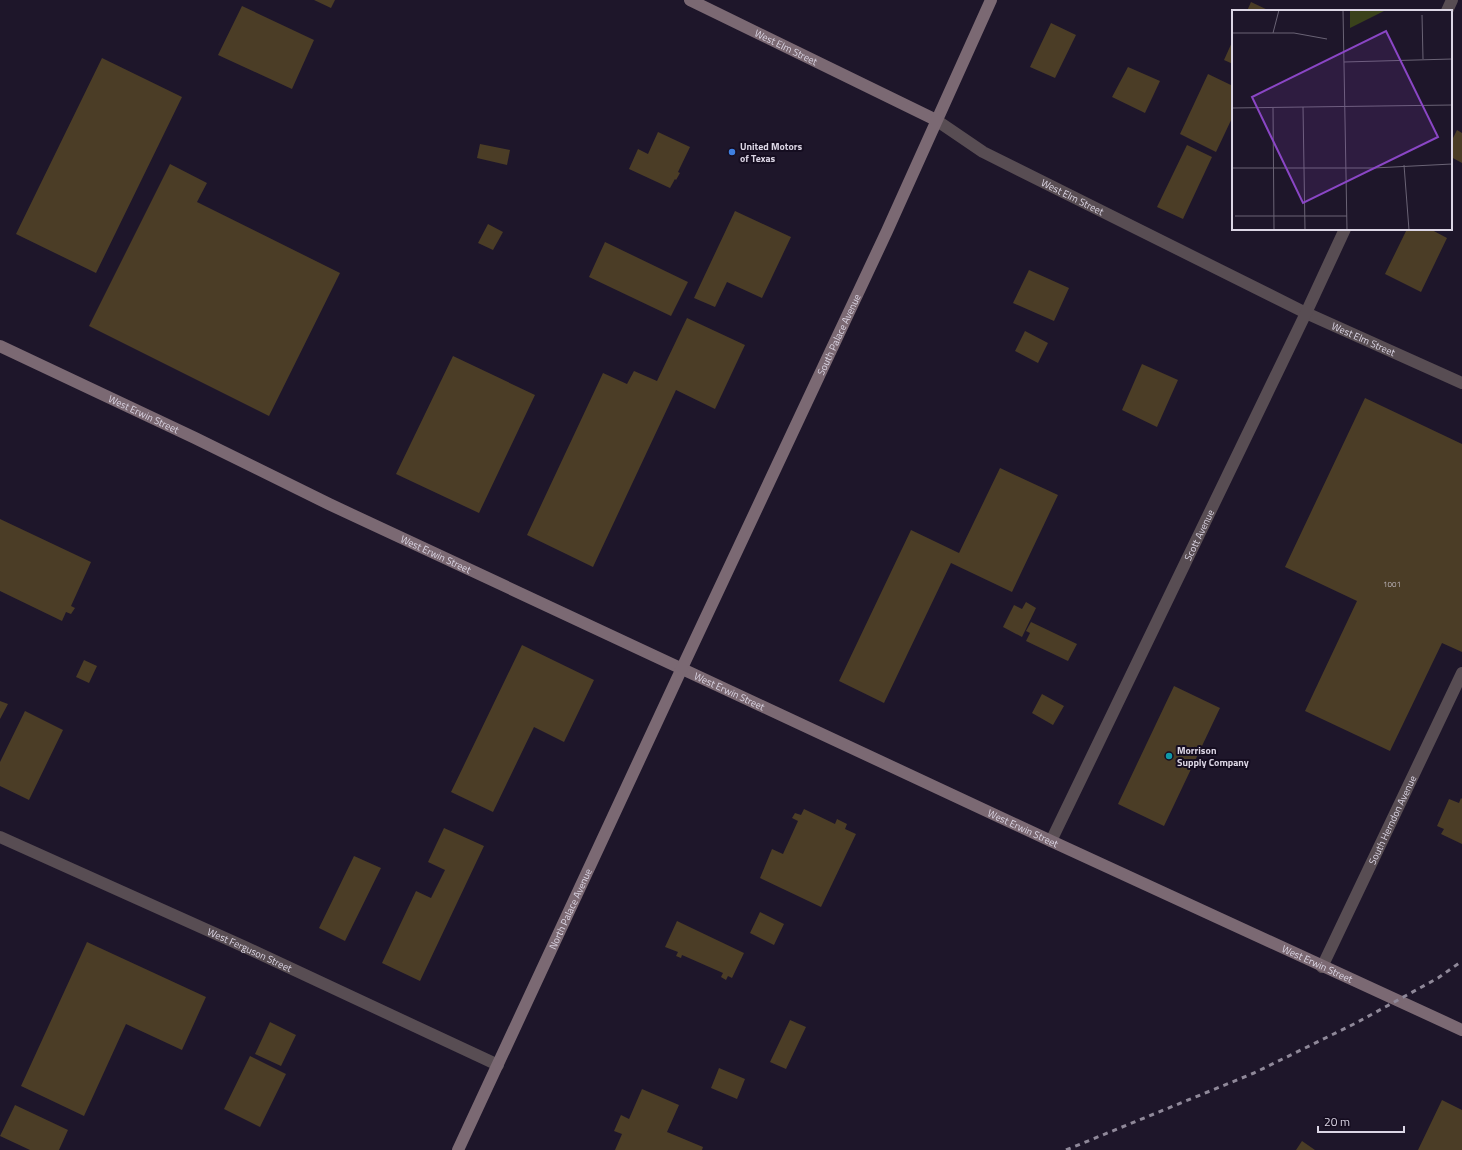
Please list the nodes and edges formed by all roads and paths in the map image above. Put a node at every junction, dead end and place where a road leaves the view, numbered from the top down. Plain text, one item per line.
1 (690, 0) edge
2 (991, 0) edge
3 (1452, 0) edge
4 (1447, 10) edge
5 (936, 120) junction
6 (1346, 230) edge
7 (1306, 313) junction
8 (0, 346) edge
9 (1462, 383) edge
10 (682, 668) junction
11 (1462, 673) edge
12 (0, 837) edge
13 (1051, 841) junction
14 (1322, 967) junction
15 (1462, 1030) edge
16 (498, 1065) junction
17 (458, 1150) edge

1 - 5 main road, West Elm Street
2 - 5 main road, South Palace Avenue
3 - 4 street
5 - 7 street, West Elm Street
5 - 10 main road, South Palace Avenue
6 - 7 street, Scott Avenue
7 - 9 street, West Elm Street
7 - 13 street, Scott Avenue
8 - 10 main road, West Erwin Street
10 - 13 main road, West Erwin Street
10 - 16 main road, North Palace Avenue
11 - 14 street, South Herndon Avenue
12 - 16 street, West Ferguson Street
13 - 14 main road, West Erwin Street
14 - 15 main road, West Erwin Street
16 - 17 main road, North Palace Avenue

